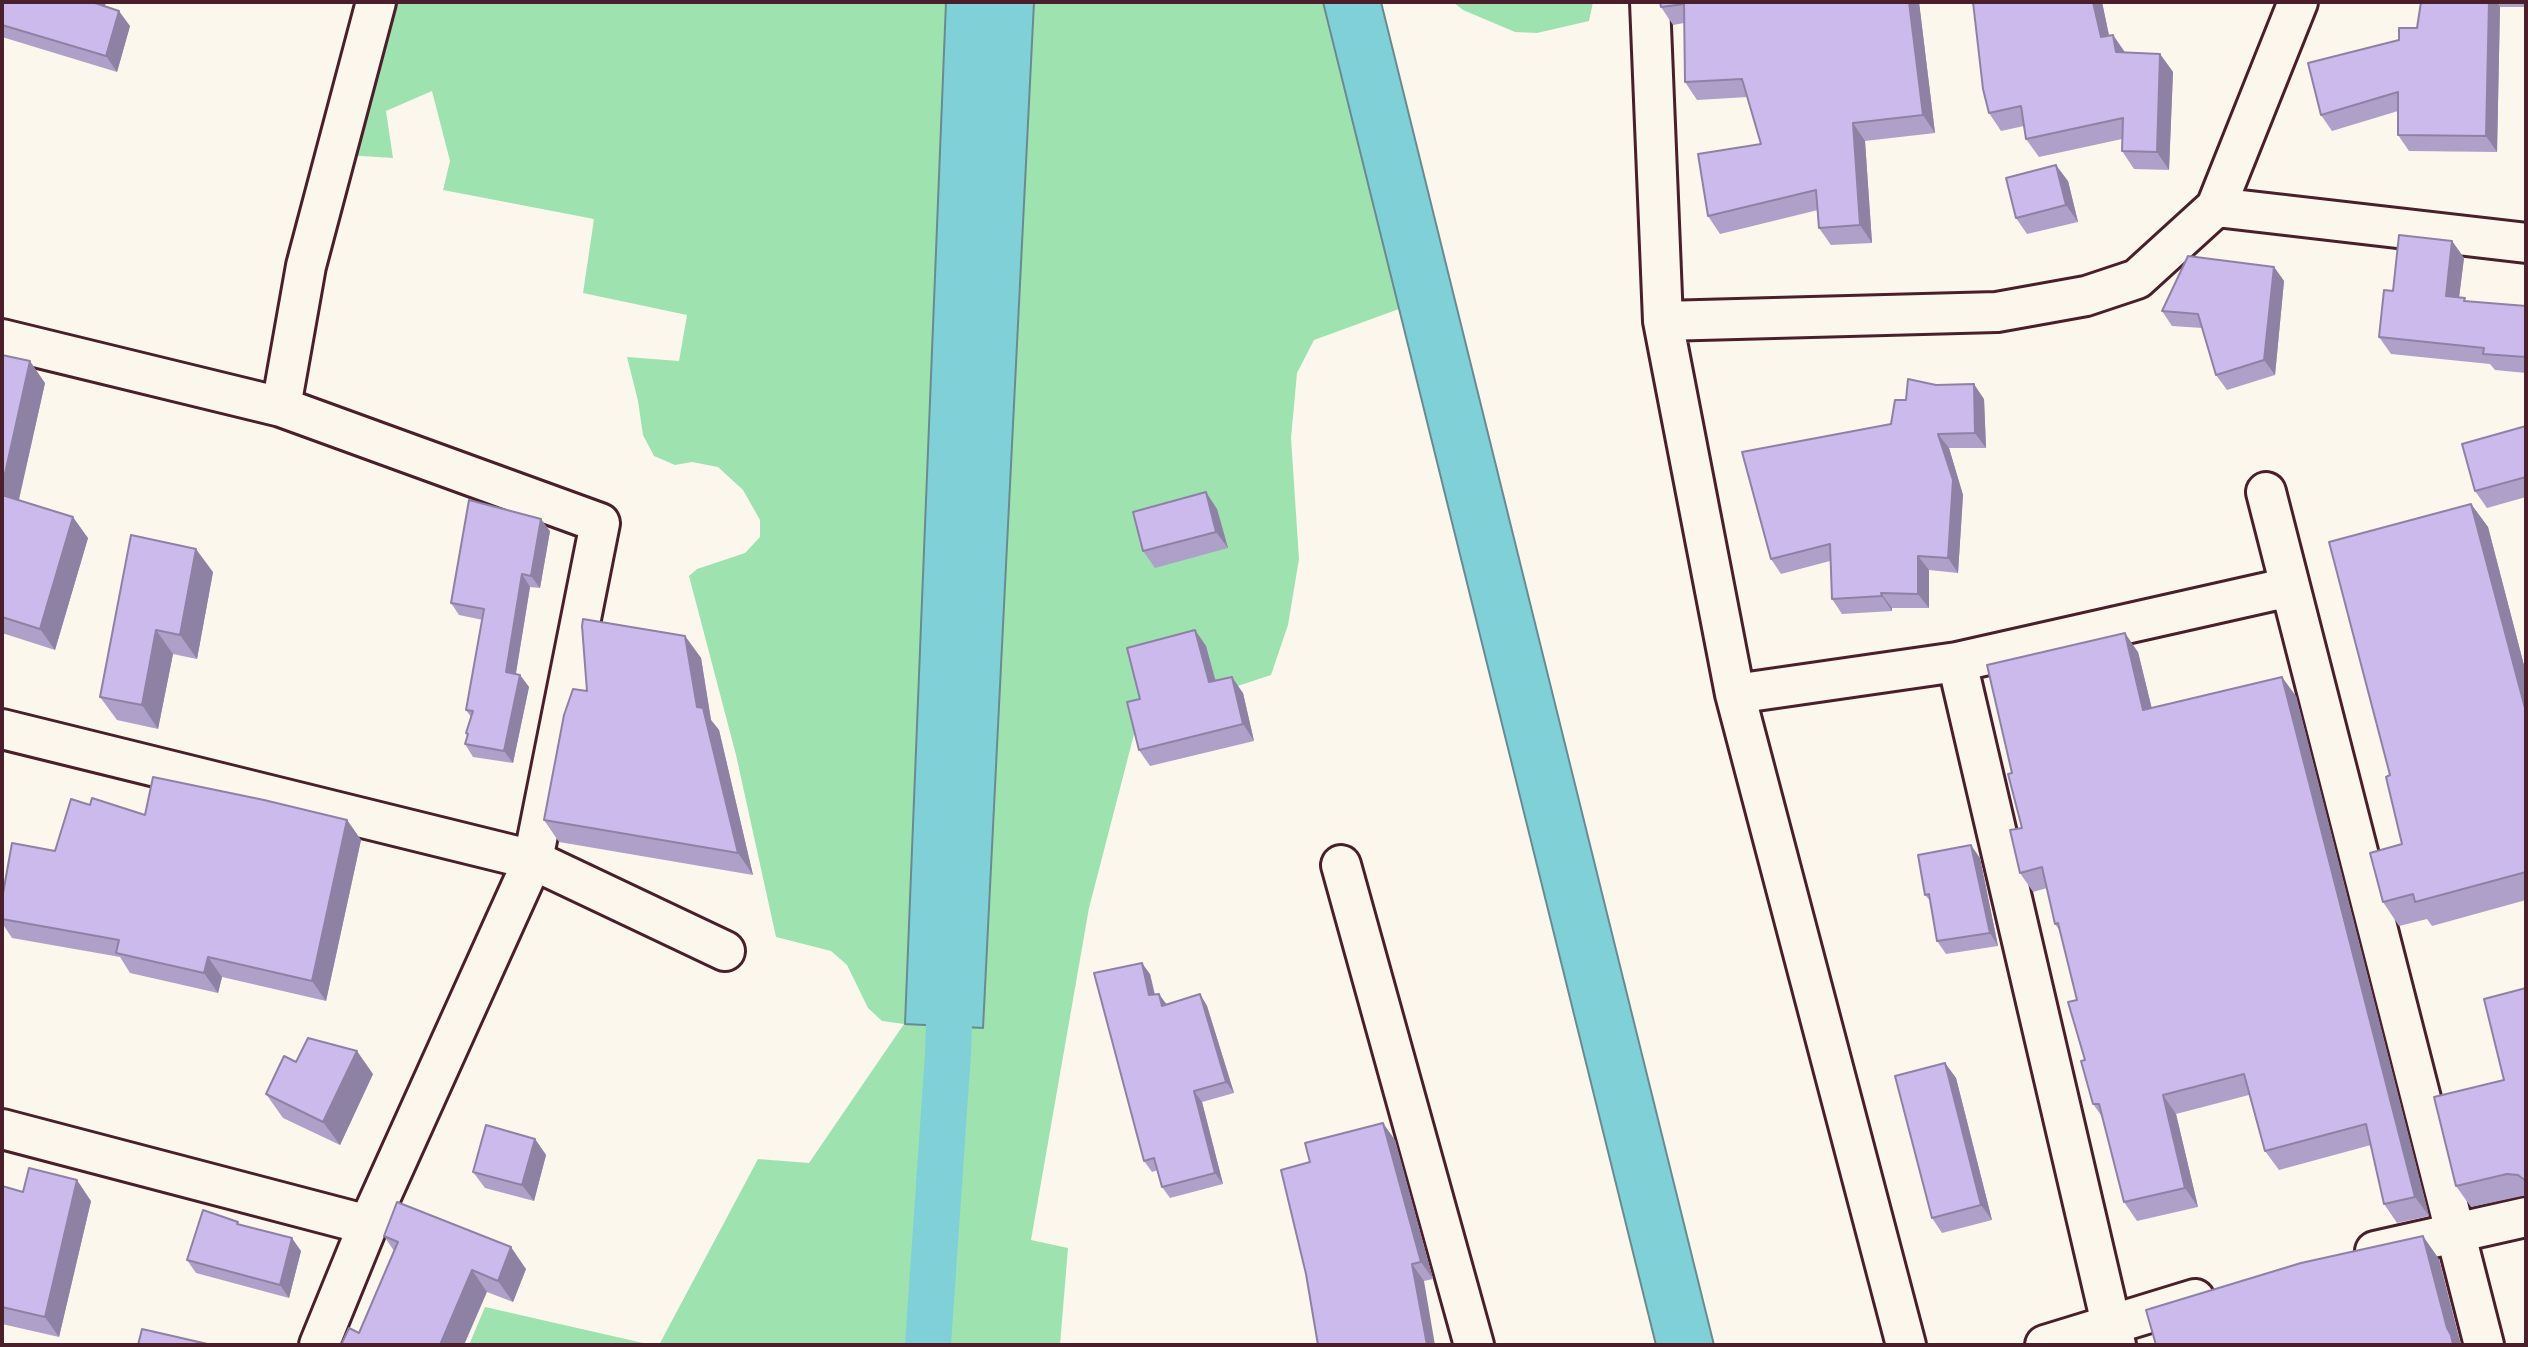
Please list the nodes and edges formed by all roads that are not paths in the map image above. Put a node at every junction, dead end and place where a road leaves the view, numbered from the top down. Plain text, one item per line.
1 (376, 2) edge
2 (1650, 2) edge
3 (2298, 2) edge
4 (2216, 207) junction
5 (2526, 243) edge
6 (1663, 321) junction
7 (2, 339) edge
8 (281, 407) junction
9 (2266, 492) dead end
10 (2290, 587) junction
11 (1957, 662) junction
12 (1735, 694) junction
13 (2, 729) edge
14 (533, 860) junction
15 (1341, 865) dead end
16 (725, 951) dead end
17 (2, 1129) edge
18 (2526, 1217) edge
19 (368, 1225) junction
20 (2456, 1233) junction
21 (2337, 1259) edge
22 (2231, 1289) edge
23 (2113, 1335) edge
24 (319, 1345) edge
25 (1474, 1345) edge
26 (1906, 1345) edge
27 (2045, 1345) edge
28 (2484, 1345) edge

1 - 8 street
2 - 6 street
3 - 4 street
4 - 5 street
4 - 6 street
6 - 12 street
7 - 8 street
8 - 14 street
9 - 10 street
10 - 11 street
10 - 20 street
11 - 12 street
11 - 23 street
12 - 26 street
13 - 14 street
14 - 16 street
14 - 19 street
15 - 25 street
17 - 19 street
18 - 20 street
19 - 24 street
20 - 21 street
20 - 28 street
22 - 23 street
23 - 27 street

